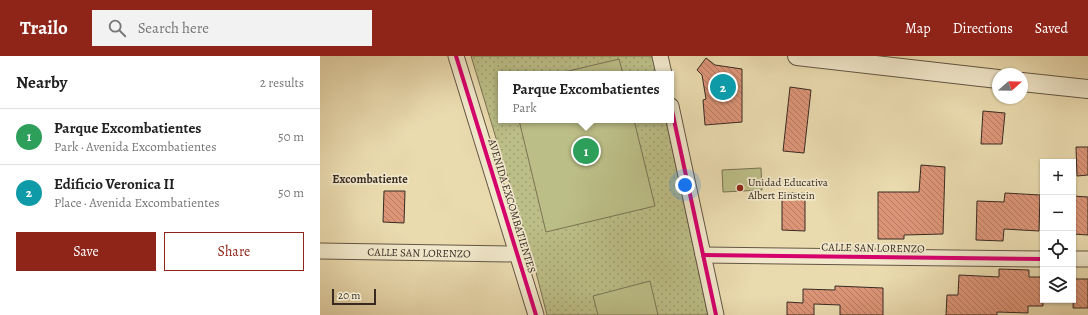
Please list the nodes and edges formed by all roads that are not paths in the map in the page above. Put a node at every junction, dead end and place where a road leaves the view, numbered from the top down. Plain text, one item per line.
1 (456, 56) edge
2 (660, 56) edge
3 (797, 56) edge
4 (663, 71) edge
5 (992, 78) edge
6 (1028, 83) edge
7 (1088, 90) edge
8 (674, 120) edge
9 (320, 251) edge
10 (518, 254) junction
11 (703, 255) junction
12 (1040, 259) edge
13 (1076, 259) edge
14 (1088, 259) edge
15 (536, 315) edge
16 (716, 315) edge

1 - 10 street, AVENIDA EXCOMBATIENTES
2 - 4 street
3 - 5 street
6 - 7 street
8 - 11 street
9 - 10 street, CALLE SAN LORENZO
10 - 15 street, AVENIDA EXCOMBATIENTES
11 - 12 street, CALLE SAN LORENZO
11 - 16 street
13 - 14 street

